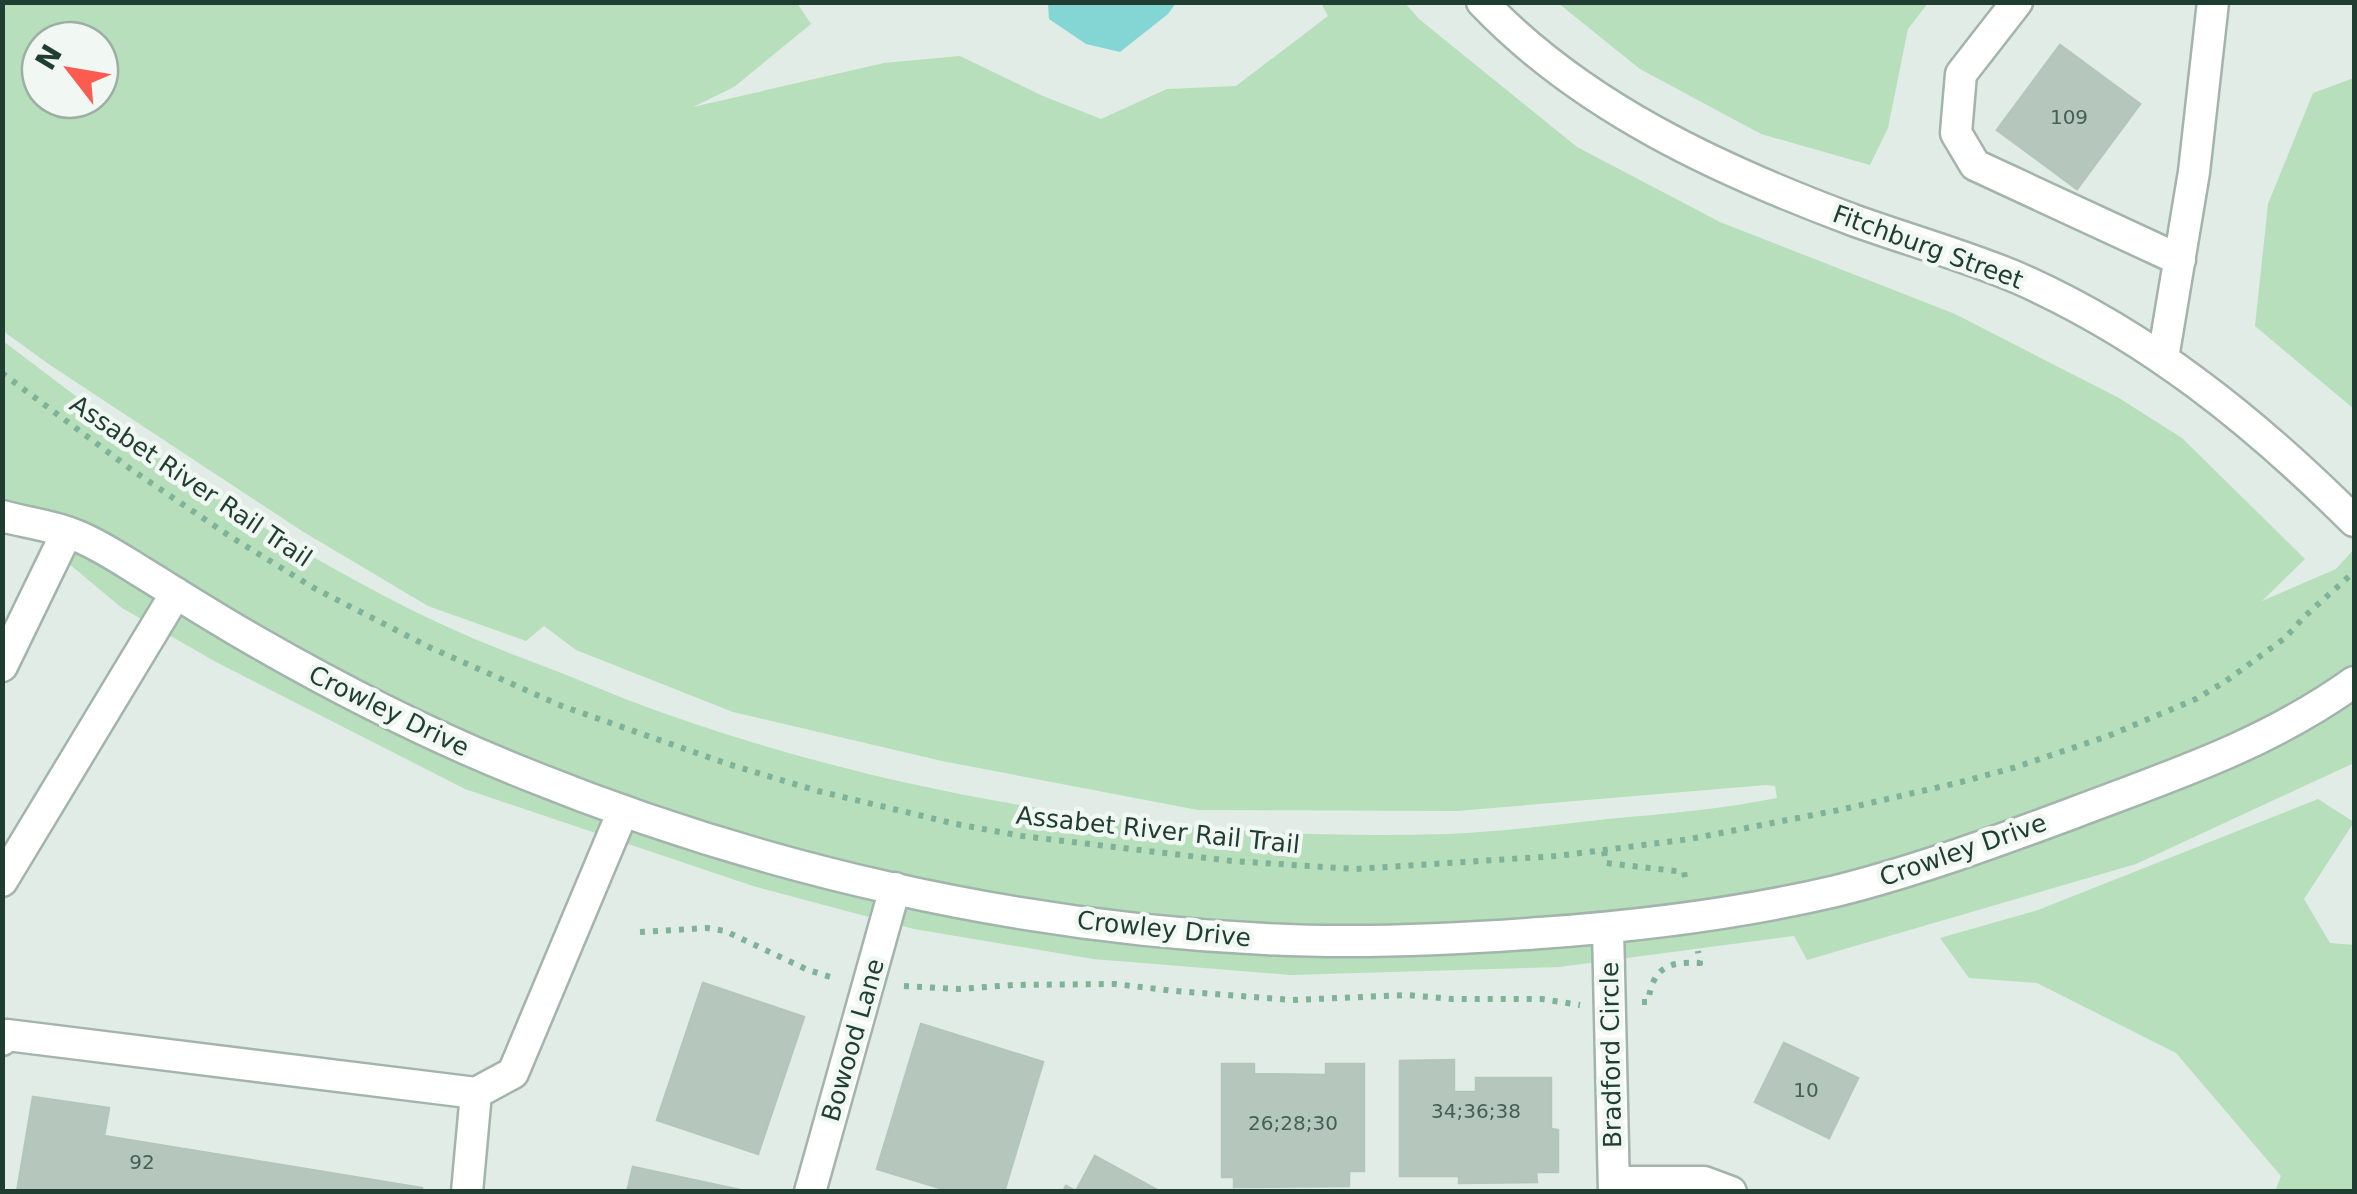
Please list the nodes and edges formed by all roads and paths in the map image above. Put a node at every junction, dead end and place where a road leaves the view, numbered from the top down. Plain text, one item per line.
1 (1482, 2) edge
2 (2018, 2) edge
3 (2213, 2) edge
4 (2180, 260) junction
5 (2162, 358) junction
6 (2, 373) edge
7 (6, 517) edge
8 (2354, 522) edge
9 (66, 532) junction
10 (2354, 572) edge
11 (176, 592) junction
12 (2, 666) edge
13 (2354, 682) edge
14 (624, 811) junction
15 (1604, 851) junction
16 (2, 880) edge
17 (1686, 883) dead end
18 (895, 888) junction
19 (1608, 928) junction
20 (640, 932) dead end
21 (1698, 951) dead end
22 (839, 980) dead end
23 (904, 986) dead end
24 (1639, 1002) dead end
25 (1586, 1006) dead end
26 (2, 1040) edge
27 (476, 1093) junction
28 (1614, 1187) edge
29 (467, 1192) edge
30 (810, 1192) edge
31 (1732, 1192) edge

1 - 5 street, Fitchburg Street
2 - 4 street
3 - 4 street
4 - 5 street
5 - 8 street, Fitchburg Street
6 - 15 path, Assabet River Rail Trail
7 - 9 street, Crowley Drive
9 - 11 street, Crowley Drive
9 - 12 street
10 - 15 path, Assabet River Rail Trail
11 - 14 street, Crowley Drive
11 - 16 street
13 - 19 street, Crowley Drive
14 - 18 street, Crowley Drive
14 - 27 street
15 - 17 path
18 - 19 street, Crowley Drive
18 - 30 street, Bowood Lane
19 - 28 street, Bradford Circle
20 - 22 path
21 - 24 path
23 - 25 path
26 - 27 street
27 - 29 street
28 - 31 street, Bradford Circle

